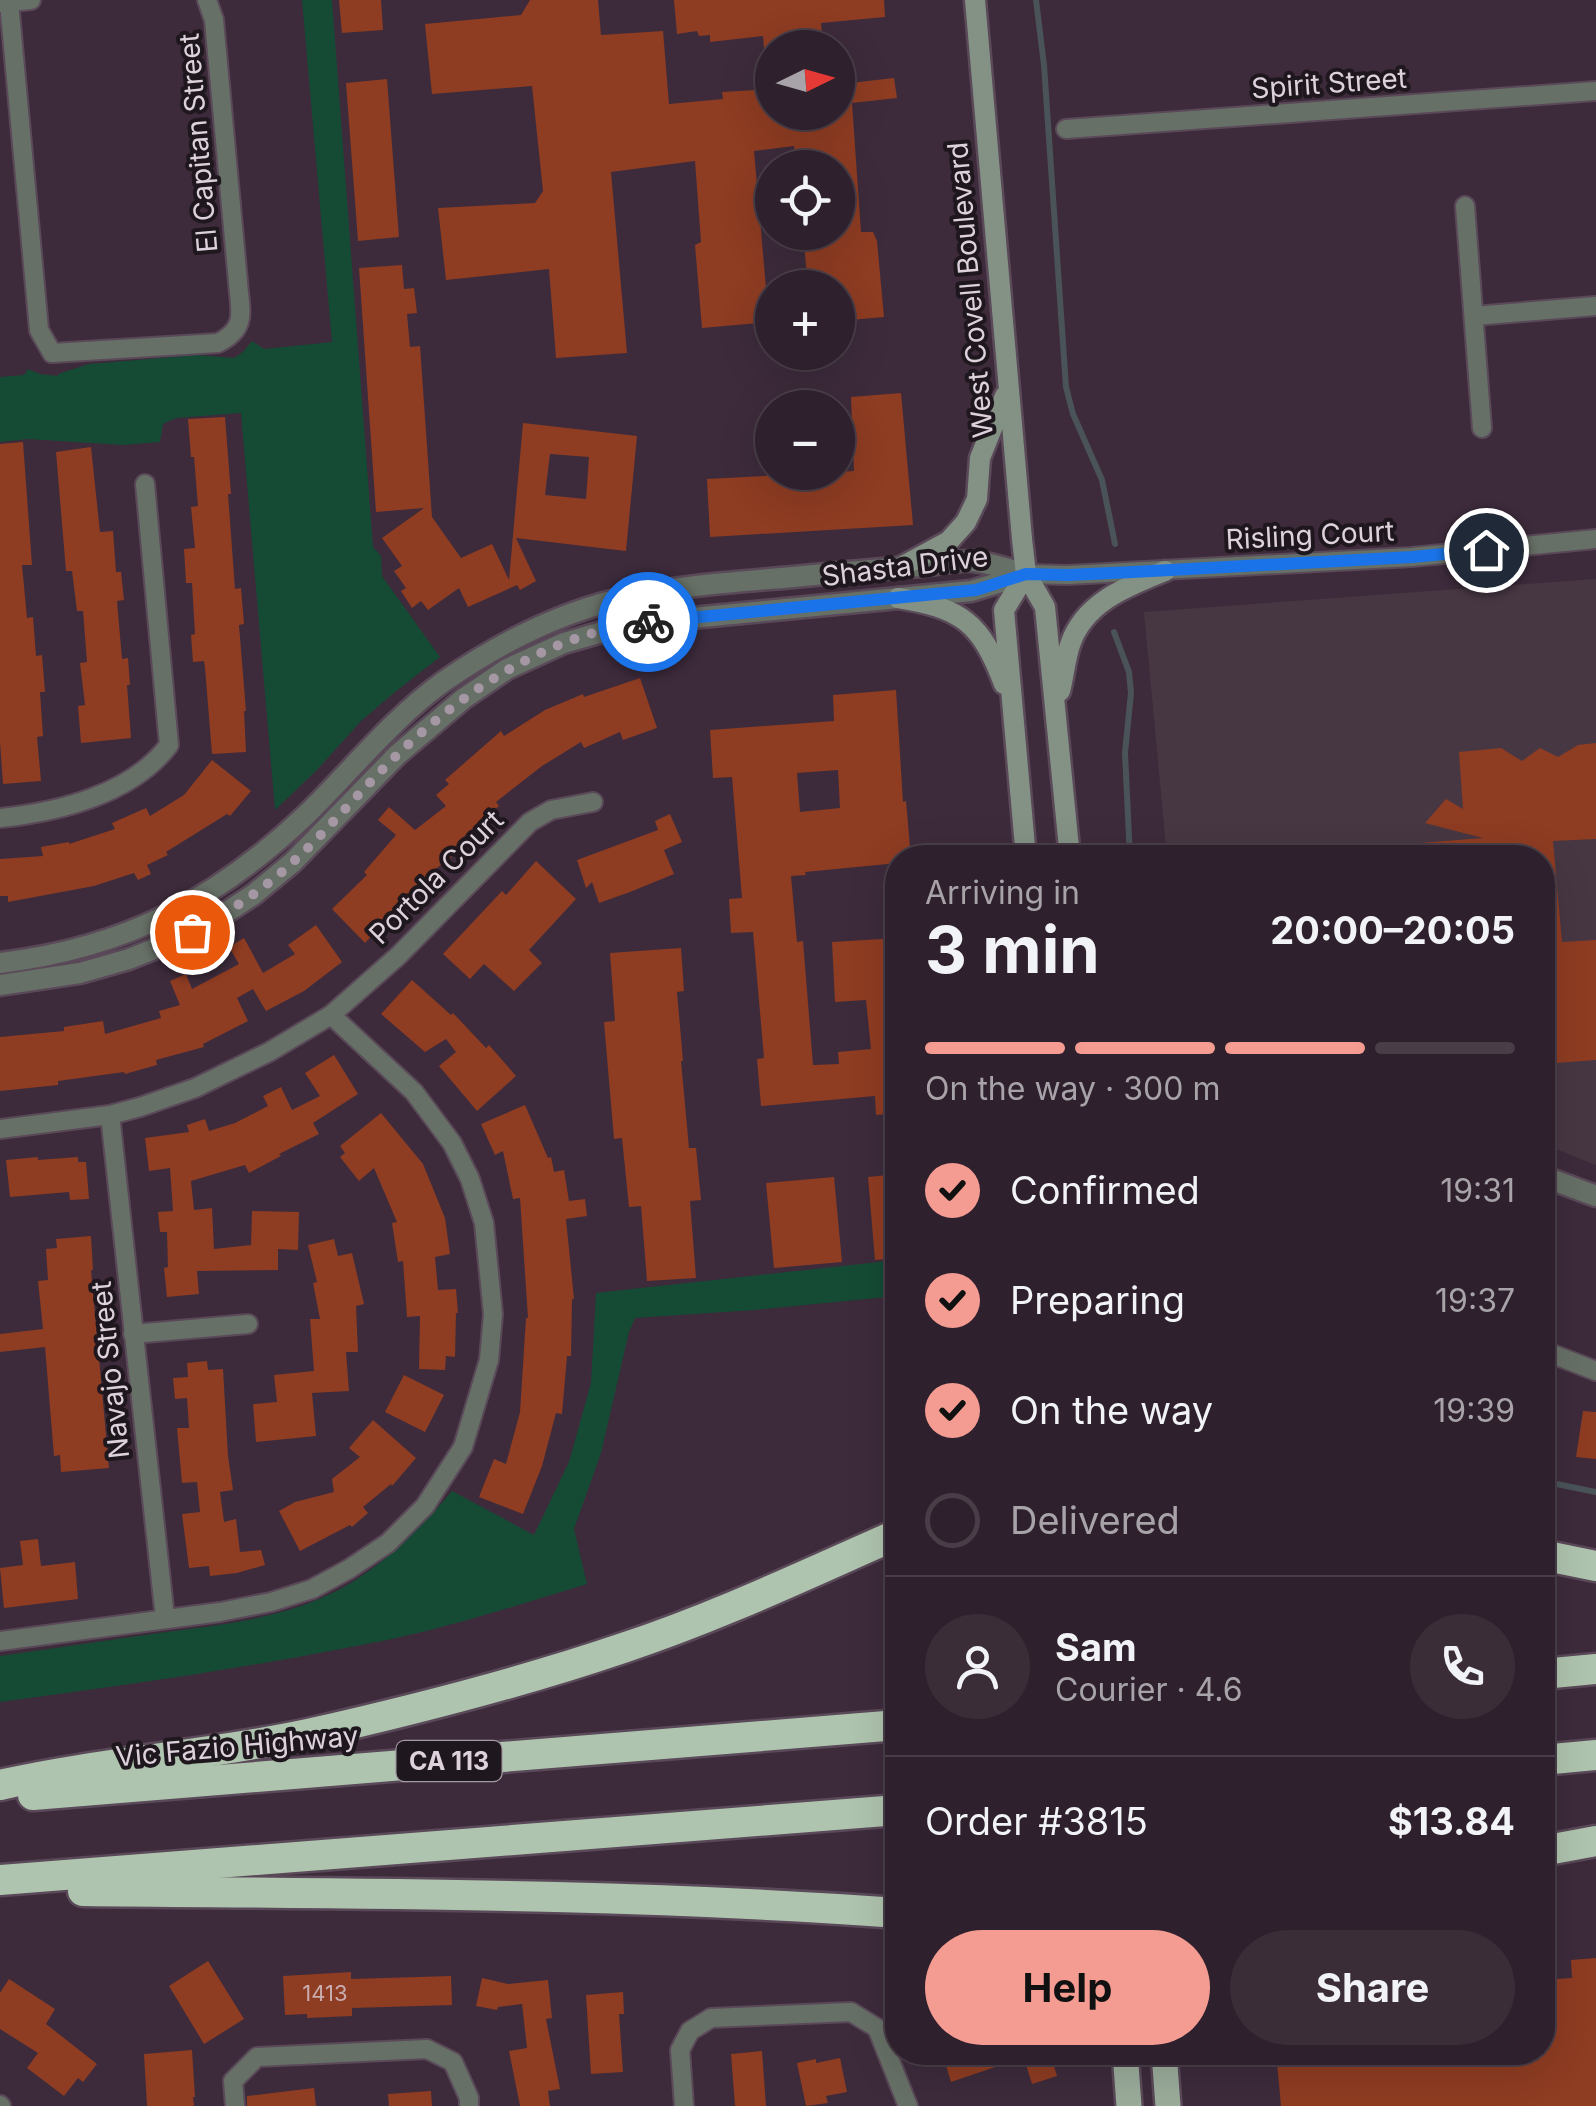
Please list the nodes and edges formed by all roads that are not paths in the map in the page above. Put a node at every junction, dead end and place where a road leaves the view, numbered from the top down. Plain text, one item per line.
1 (30, 0) edge
2 (207, 0) edge
3 (975, 0) edge
4 (5, 2) edge
5 (1596, 91) edge
6 (1066, 129) dead end
7 (1464, 206) dead end
8 (1596, 306) edge
9 (1474, 316) junction
10 (1008, 390) junction
11 (1482, 428) dead end
12 (146, 484) dead end
13 (1596, 539) edge
14 (900, 567) junction
15 (1166, 570) junction
16 (1026, 574) junction
17 (898, 598) junction
18 (1012, 706) junction
19 (1056, 708) junction
20 (593, 802) dead end
21 (0, 818) edge
22 (1025, 845) edge
23 (1069, 845) edge
24 (0, 963) edge
25 (0, 985) edge
26 (331, 1015) junction
27 (110, 1115) junction
28 (0, 1129) edge
29 (1555, 1181) edge
30 (1596, 1196) edge
31 (248, 1324) dead end
32 (133, 1334) junction
33 (1555, 1355) edge
34 (1596, 1371) edge
35 (885, 1540) edge
36 (1555, 1558) edge
37 (1596, 1566) edge
38 (165, 1618) junction
39 (0, 1642) edge
40 (1596, 1670) edge
41 (1555, 1673) edge
42 (885, 1727) edge
43 (1596, 1756) edge
44 (1555, 1759) edge
45 (0, 1786) edge
46 (0, 1798) edge
47 (885, 1811) edge
48 (1596, 1841) edge
49 (1555, 1849) edge
50 (0, 1882) edge
51 (885, 1912) edge
52 (885, 2048) edge
53 (892, 2065) edge
54 (1126, 2065) edge
55 (1126, 2065) edge
56 (1165, 2065) edge
57 (234, 2106) edge
58 (469, 2106) edge
59 (684, 2106) edge
60 (908, 2106) edge
61 (1129, 2106) edge
62 (1141, 2106) edge
63 (1168, 2106) edge

1 - 4 street
2 - 4 street, El Capitan Street
3 - 10 main road, West Covell Boulevard
5 - 6 street, Spirit Street
7 - 9 street
8 - 9 street
9 - 11 street
10 - 14 main road
10 - 16 main road, West Covell Boulevard
12 - 21 street
13 - 15 street, Risling Court
14 - 16 street, Shasta Drive
14 - 24 street, Shasta Drive
15 - 16 street, Risling Court
15 - 19 main road
16 - 17 street, Shasta Drive
16 - 18 main road
16 - 19 main road, West Covell Boulevard
17 - 18 main road
17 - 25 street, Shasta Drive
18 - 22 main road
19 - 23 main road, West Covell Boulevard
20 - 26 street, Portola Court
26 - 27 street, Portola Court
26 - 38 street
27 - 28 street, Portola Court
27 - 32 street, Navajo Street
29 - 30 street
31 - 32 street
32 - 38 street, Navajo Street
33 - 34 street
35 - 45 highway
36 - 37 highway
38 - 39 street
40 - 41 highway
42 - 46 highway, Vic Fazio Highway / CA 113
43 - 44 highway
47 - 50 highway
48 - 49 highway
50 - 51 highway
52 - 59 street
53 - 60 street
54 - 61 main road
55 - 62 main road
56 - 63 main road
57 - 58 street

